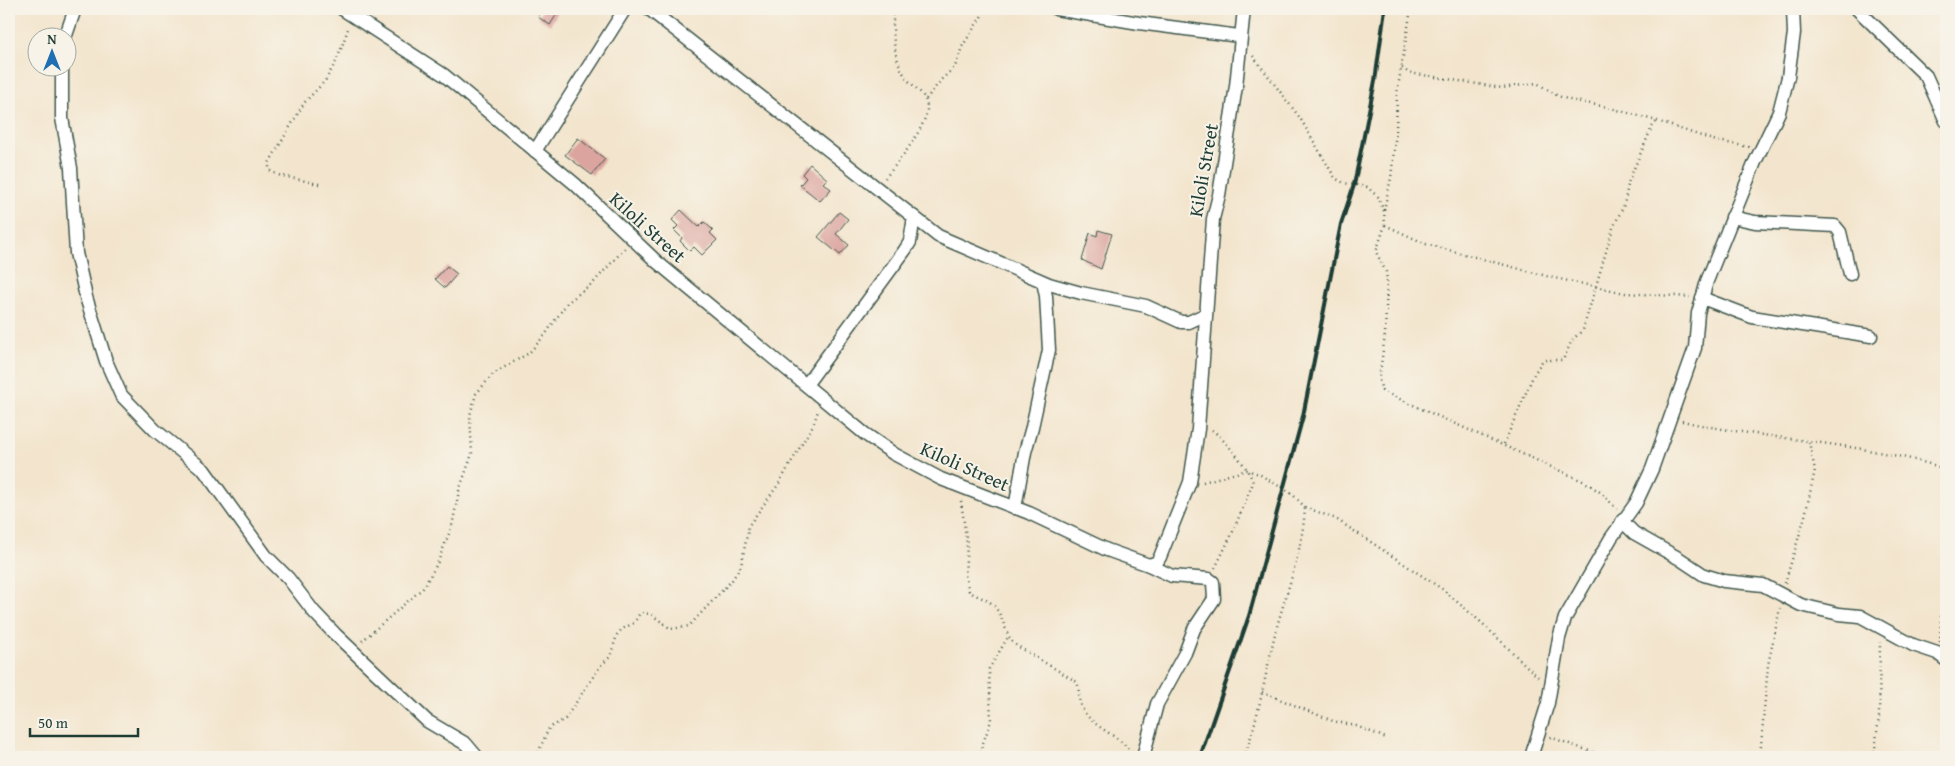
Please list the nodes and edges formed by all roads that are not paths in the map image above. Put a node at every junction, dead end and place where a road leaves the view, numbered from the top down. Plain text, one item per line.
1 (75, 9) edge
2 (625, 9) edge
3 (648, 9) edge
4 (1056, 9) edge
5 (1244, 9) edge
6 (1793, 9) edge
7 (1857, 9) edge
8 (347, 12) edge
9 (68, 28) edge
10 (1239, 36) junction
11 (62, 78) edge
12 (1946, 121) edge
13 (535, 151) junction
14 (914, 217) junction
15 (1732, 217) junction
16 (1850, 274) dead end
17 (1043, 282) junction
18 (1702, 298) junction
19 (1204, 315) junction
20 (1871, 336) dead end
21 (806, 385) junction
22 (1015, 508) junction
23 (1622, 521) junction
24 (1149, 565) junction
25 (1942, 656) edge
26 (477, 757) edge
27 (1143, 757) edge
28 (1531, 757) edge

1 - 9 street
2 - 13 street
3 - 14 street
4 - 10 street
5 - 10 street, Kiloli Street
6 - 15 street
7 - 12 street
8 - 13 street, Kiloli Street
10 - 19 street, Kiloli Street
11 - 26 street
13 - 21 street, Kiloli Street
14 - 17 street
14 - 21 street
15 - 16 street
15 - 18 street
17 - 19 street
17 - 22 street
18 - 20 street
18 - 23 street
19 - 24 street, Kiloli Street
21 - 22 street, Kiloli Street
22 - 24 street, Kiloli Street
23 - 25 street
23 - 28 street
24 - 27 street

